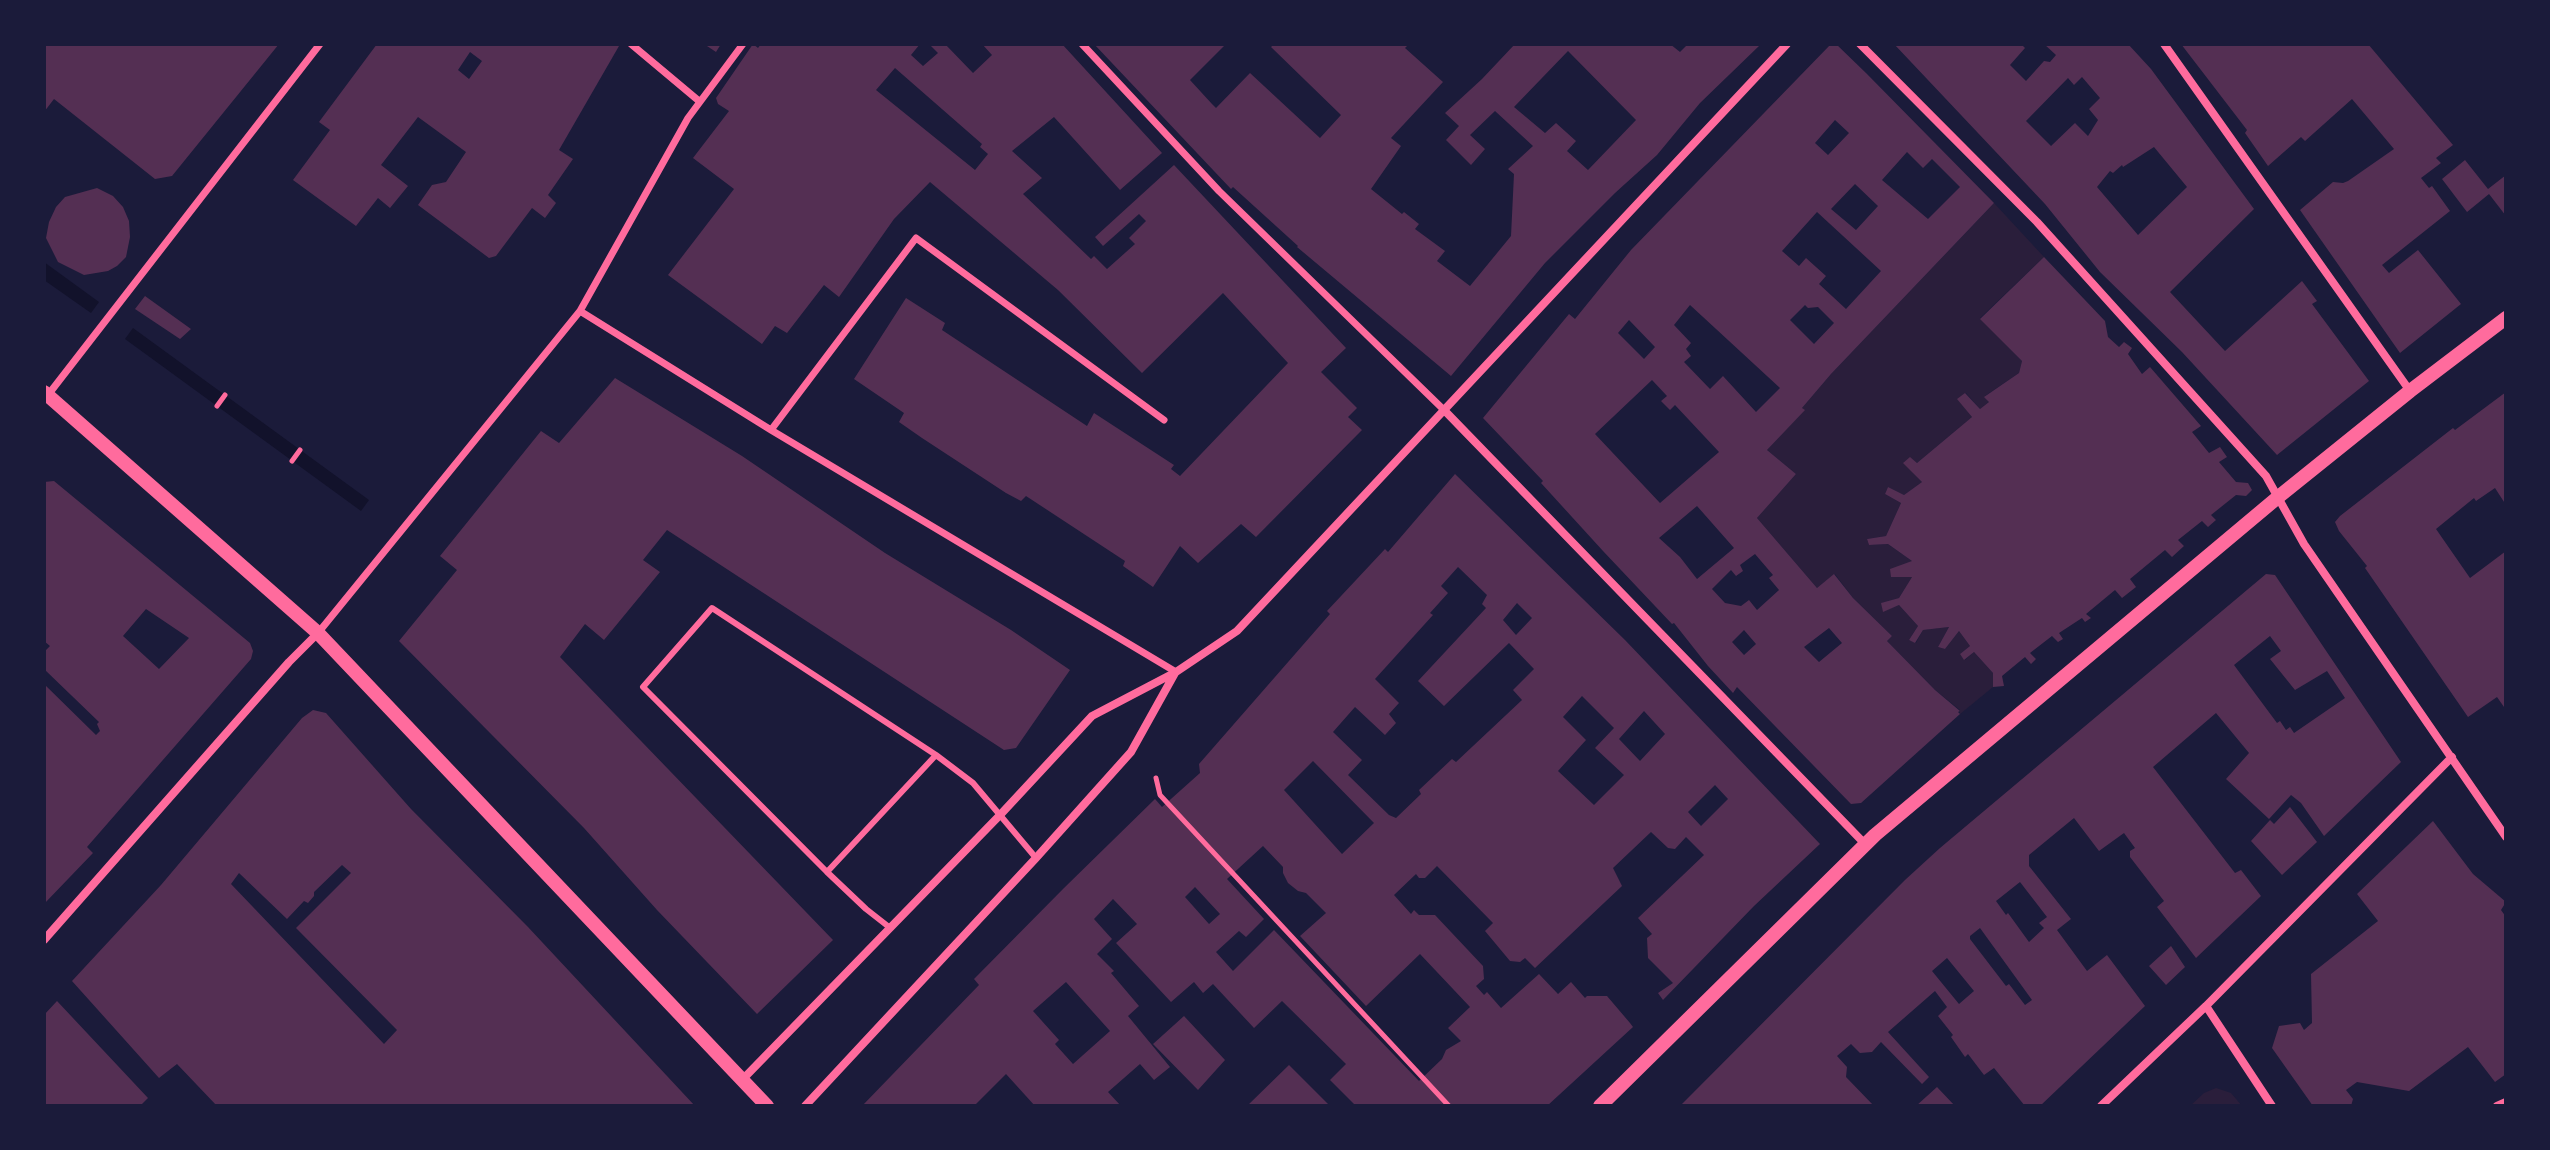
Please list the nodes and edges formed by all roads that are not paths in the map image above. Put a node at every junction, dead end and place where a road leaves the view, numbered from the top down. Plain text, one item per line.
1 (320, 44) edge
2 (631, 44) edge
3 (649, 44) edge
4 (743, 44) edge
5 (1082, 44) edge
6 (1860, 44) edge
7 (2164, 44) edge
8 (1781, 46) edge
9 (644, 53) junction
10 (699, 101) junction
11 (580, 311) junction
12 (2506, 318) edge
13 (2410, 391) junction
14 (45, 396) edge
15 (1445, 411) junction
16 (1164, 420) dead end
17 (771, 430) junction
18 (2277, 498) junction
19 (318, 633) junction
20 (1176, 672) junction
21 (936, 755) junction
22 (2452, 757) junction
23 (1001, 814) junction
24 (2506, 837) edge
25 (1865, 844) junction
26 (1036, 858) junction
27 (827, 872) junction
28 (889, 927) junction
29 (44, 940) edge
30 (2206, 1006) junction
31 (742, 1080) junction
32 (2506, 1102) edge
33 (767, 1106) edge
34 (805, 1106) edge
35 (1600, 1106) edge
36 (2101, 1106) edge
37 (2272, 1106) edge
38 (2497, 1106) edge

1 - 14 street
2 - 9 street
3 - 9 street
4 - 10 street
5 - 15 street
6 - 18 street
7 - 13 street
8 - 15 street
9 - 10 street
10 - 11 street
11 - 17 street
11 - 19 street
12 - 13 street
13 - 18 street
14 - 19 street
15 - 20 street
15 - 25 street
16 - 17 street
17 - 20 street
18 - 22 street
18 - 25 street
19 - 29 street
19 - 31 street
20 - 23 street
20 - 26 street
21 - 23 lane
21 - 27 lane
21 - 27 lane
22 - 24 street
22 - 30 street
23 - 26 lane
23 - 28 street
25 - 35 street
26 - 34 street
27 - 28 lane
28 - 31 street
30 - 36 street
30 - 37 street
31 - 33 street
32 - 38 street

